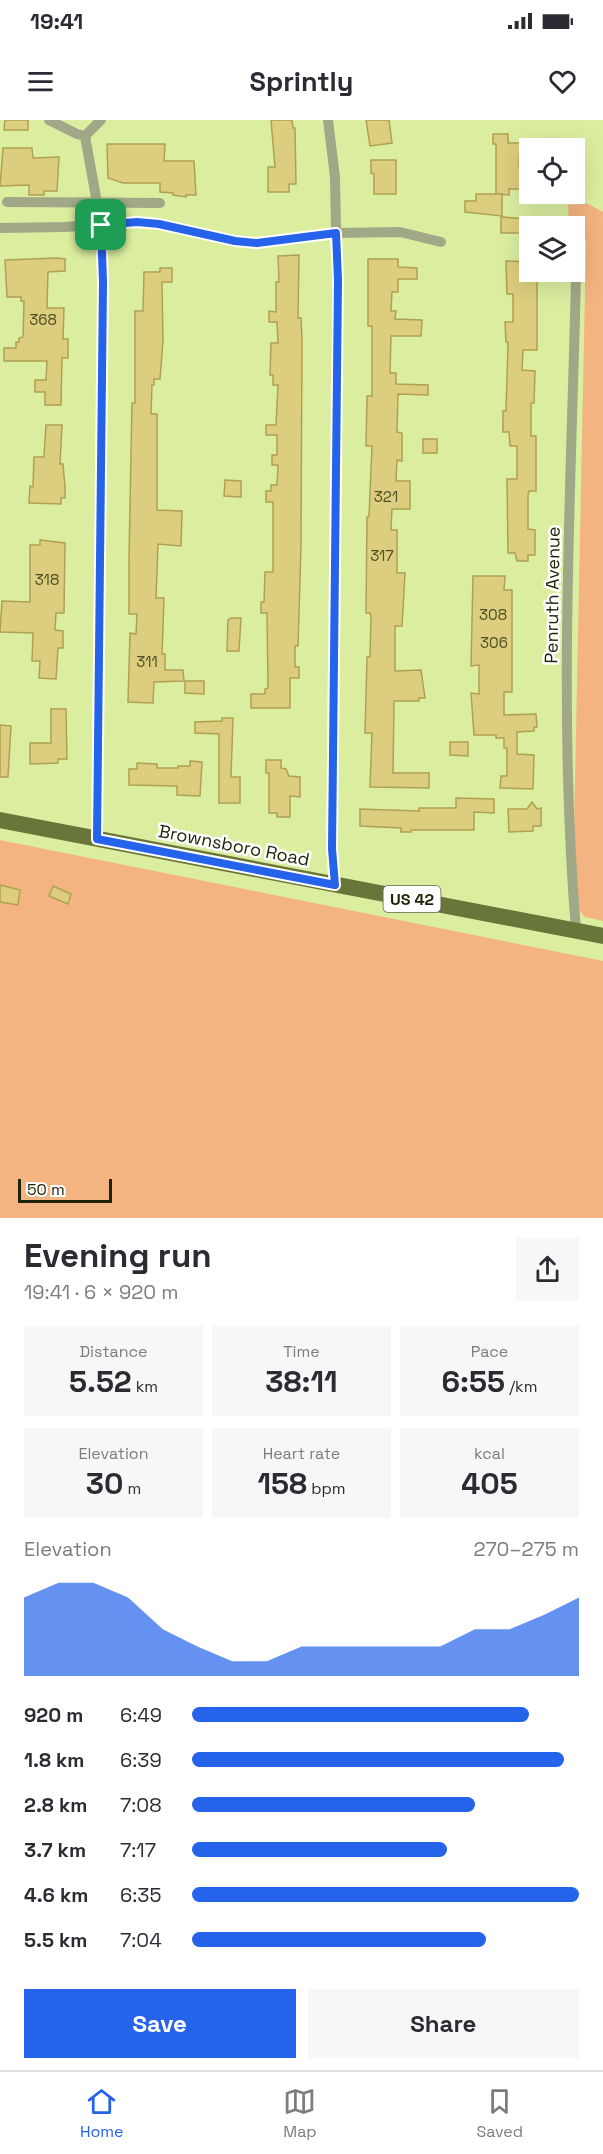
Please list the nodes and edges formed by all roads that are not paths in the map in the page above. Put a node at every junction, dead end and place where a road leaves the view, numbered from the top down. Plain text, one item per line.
1 (49, 120) edge
2 (101, 120) edge
3 (328, 120) edge
4 (86, 136) junction
5 (7, 202) dead end
6 (97, 203) junction
7 (160, 203) dead end
8 (101, 225) junction
9 (0, 228) edge
10 (336, 233) junction
11 (441, 242) dead end
12 (576, 282) edge
13 (0, 820) edge
14 (97, 839) junction
15 (335, 885) junction
16 (576, 930) junction
17 (603, 936) edge

1 - 4 street
2 - 4 street
3 - 10 street
4 - 6 street
5 - 6 street
6 - 7 street
6 - 8 street
8 - 9 street
8 - 10 street
8 - 14 street
10 - 11 street
10 - 15 street
12 - 16 street, Penruth Avenue
13 - 14 main road, Brownsboro Road / US 42
14 - 15 main road, Brownsboro Road / US 42
15 - 16 main road, Brownsboro Road / US 42
16 - 17 main road, Brownsboro Road / US 42

